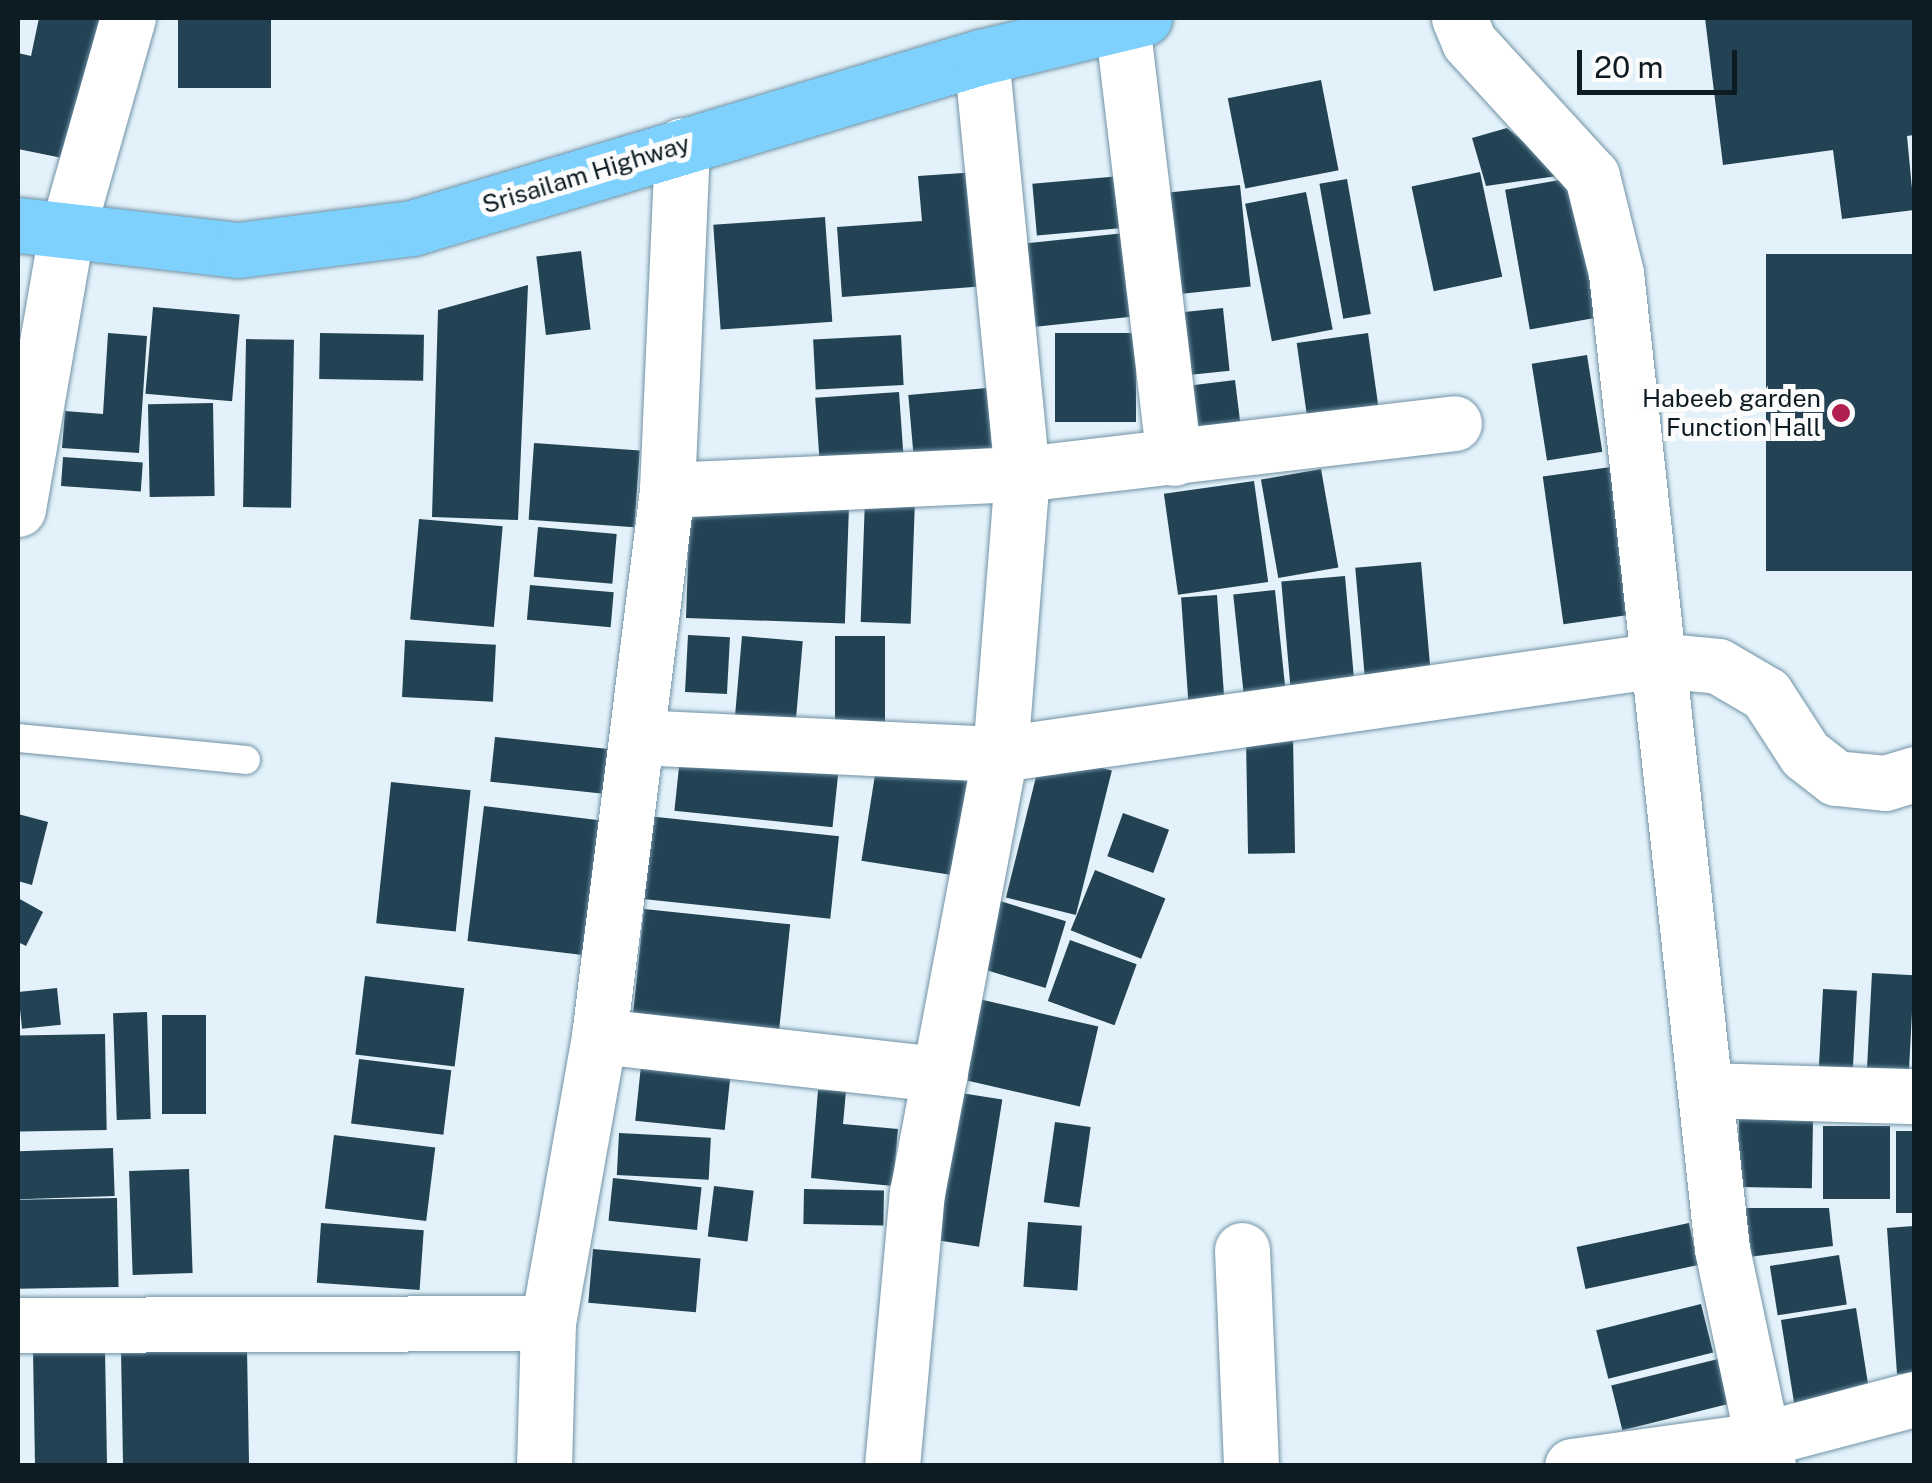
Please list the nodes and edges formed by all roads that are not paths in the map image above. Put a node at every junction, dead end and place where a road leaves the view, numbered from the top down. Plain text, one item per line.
1 (128, 18) edge
2 (1459, 18) edge
3 (1133, 20) edge
4 (980, 57) junction
5 (682, 145) junction
6 (42, 230) edge
7 (1454, 423) dead end
8 (1174, 458) junction
9 (1022, 474) junction
10 (666, 490) junction
11 (18, 510) edge
12 (1658, 660) junction
13 (637, 736) junction
14 (18, 738) edge
15 (1000, 754) junction
16 (246, 760) dead end
17 (1914, 774) edge
18 (599, 1036) junction
19 (940, 1074) junction
20 (1706, 1090) junction
21 (1914, 1096) edge
22 (1242, 1250) dead end
23 (548, 1323) junction
24 (18, 1325) edge
25 (1914, 1399) edge
26 (1763, 1453) edge
27 (544, 1466) edge
28 (892, 1466) edge
29 (1251, 1466) edge
30 (1572, 1466) edge

1 - 6 street
2 - 12 street
3 - 4 highway, Srisailam Highway
3 - 8 street
4 - 5 highway, Srisailam Highway
4 - 9 street
5 - 6 highway, Srisailam Highway
5 - 10 street
6 - 11 street
7 - 8 street
8 - 9 street
9 - 10 street
9 - 15 street
10 - 13 street
12 - 15 street
12 - 17 street
12 - 20 street
13 - 15 street
13 - 18 street
14 - 16 lane
15 - 19 street
18 - 19 street
18 - 23 street
19 - 28 street
20 - 21 street
20 - 26 street
22 - 29 street
23 - 24 street
23 - 27 street
25 - 26 street
26 - 30 street

